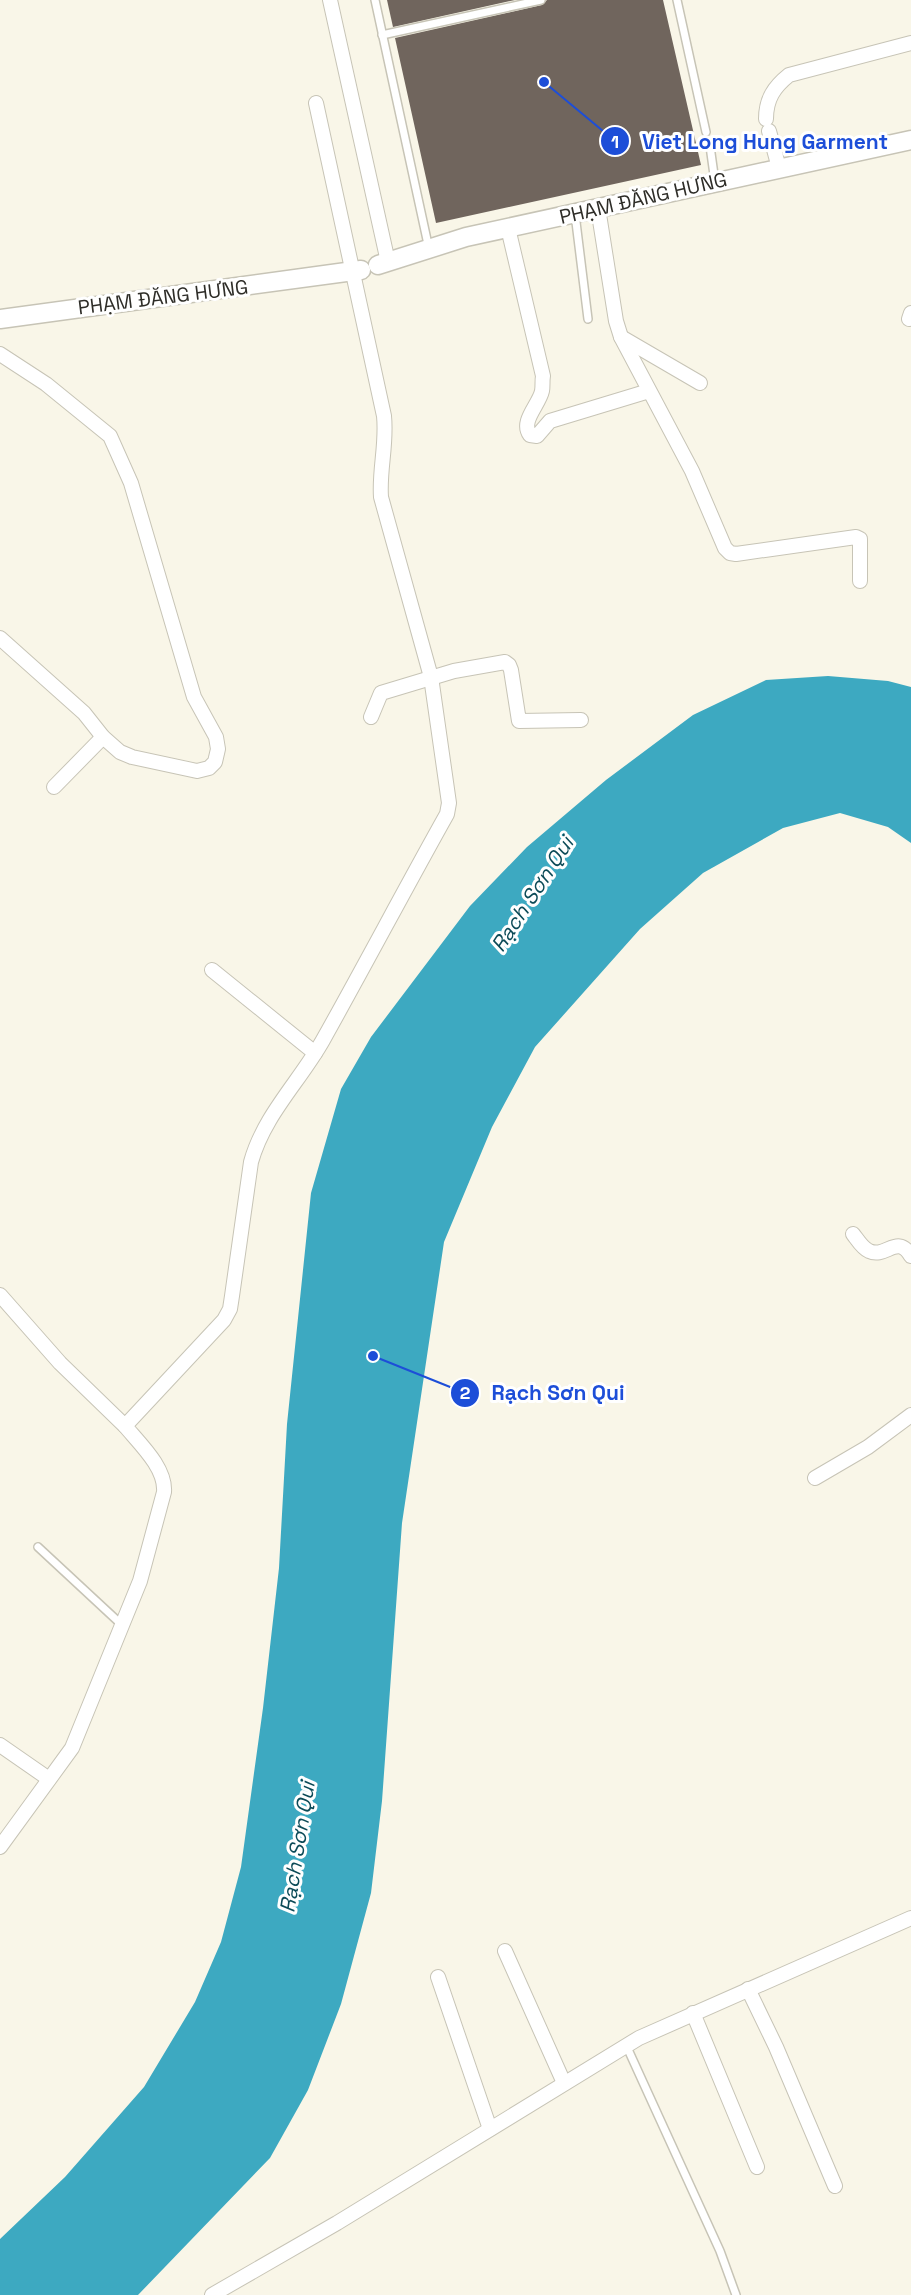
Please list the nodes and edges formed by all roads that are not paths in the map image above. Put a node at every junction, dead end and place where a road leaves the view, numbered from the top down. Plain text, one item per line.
1 (330, 0) edge
2 (375, 0) edge
3 (541, 0) edge
4 (677, 0) edge
5 (382, 34) junction
6 (911, 43) edge
7 (316, 103) dead end
8 (706, 132) dead end
9 (911, 140) edge
10 (710, 146) dead end
11 (778, 168) junction
12 (716, 182) junction
13 (598, 208) junction
14 (575, 213) junction
15 (508, 228) junction
16 (429, 249) junction
17 (370, 267) junction
18 (0, 319) edge
19 (588, 319) dead end
20 (621, 337) junction
21 (0, 354) edge
22 (700, 383) dead end
23 (649, 391) junction
24 (860, 581) dead end
25 (0, 638) edge
26 (435, 676) junction
27 (371, 717) dead end
28 (580, 720) dead end
29 (103, 737) junction
30 (54, 787) dead end
31 (212, 970) dead end
32 (315, 1053) junction
33 (853, 1234) dead end
34 (911, 1256) edge
35 (0, 1296) edge
36 (911, 1415) edge
37 (125, 1426) junction
38 (814, 1478) dead end
39 (38, 1547) dead end
40 (122, 1626) junction
41 (0, 1745) edge
42 (48, 1779) junction
43 (0, 1847) edge
44 (911, 1918) edge
45 (505, 1951) dead end
46 (438, 1977) dead end
47 (748, 1989) junction
48 (693, 2013) junction
49 (626, 2045) junction
50 (564, 2083) junction
51 (490, 2128) junction
52 (757, 2167) dead end
53 (835, 2186) dead end
54 (212, 2295) edge
55 (736, 2295) edge

1 - 17 street
2 - 5 lane
3 - 5 lane
4 - 8 lane
5 - 16 lane
6 - 11 street
7 - 17 street
9 - 11 street, PHẠM ĐĂNG HƯNG
10 - 12 lane
11 - 12 street, PHẠM ĐĂNG HƯNG
12 - 13 street, PHẠM ĐĂNG HƯNG
13 - 14 street, PHẠM ĐĂNG HƯNG
13 - 20 street
14 - 15 street, PHẠM ĐĂNG HƯNG
14 - 19 lane
15 - 16 street, PHẠM ĐĂNG HƯNG
15 - 23 street
16 - 17 street, PHẠM ĐĂNG HƯNG
17 - 18 street, PHẠM ĐĂNG HƯNG
17 - 26 street
20 - 22 street
20 - 23 street
21 - 29 street
23 - 24 street
25 - 29 street
26 - 27 street
26 - 28 street
26 - 32 street
29 - 30 street
31 - 32 street
32 - 37 street
33 - 34 street
35 - 37 street
36 - 38 street
37 - 40 street
39 - 40 lane
40 - 42 street
41 - 42 street
42 - 43 street
44 - 47 street
45 - 50 street
46 - 51 street
47 - 48 street
47 - 53 street
48 - 49 street
48 - 52 street
49 - 50 street
49 - 55 lane
50 - 51 street
51 - 54 street

